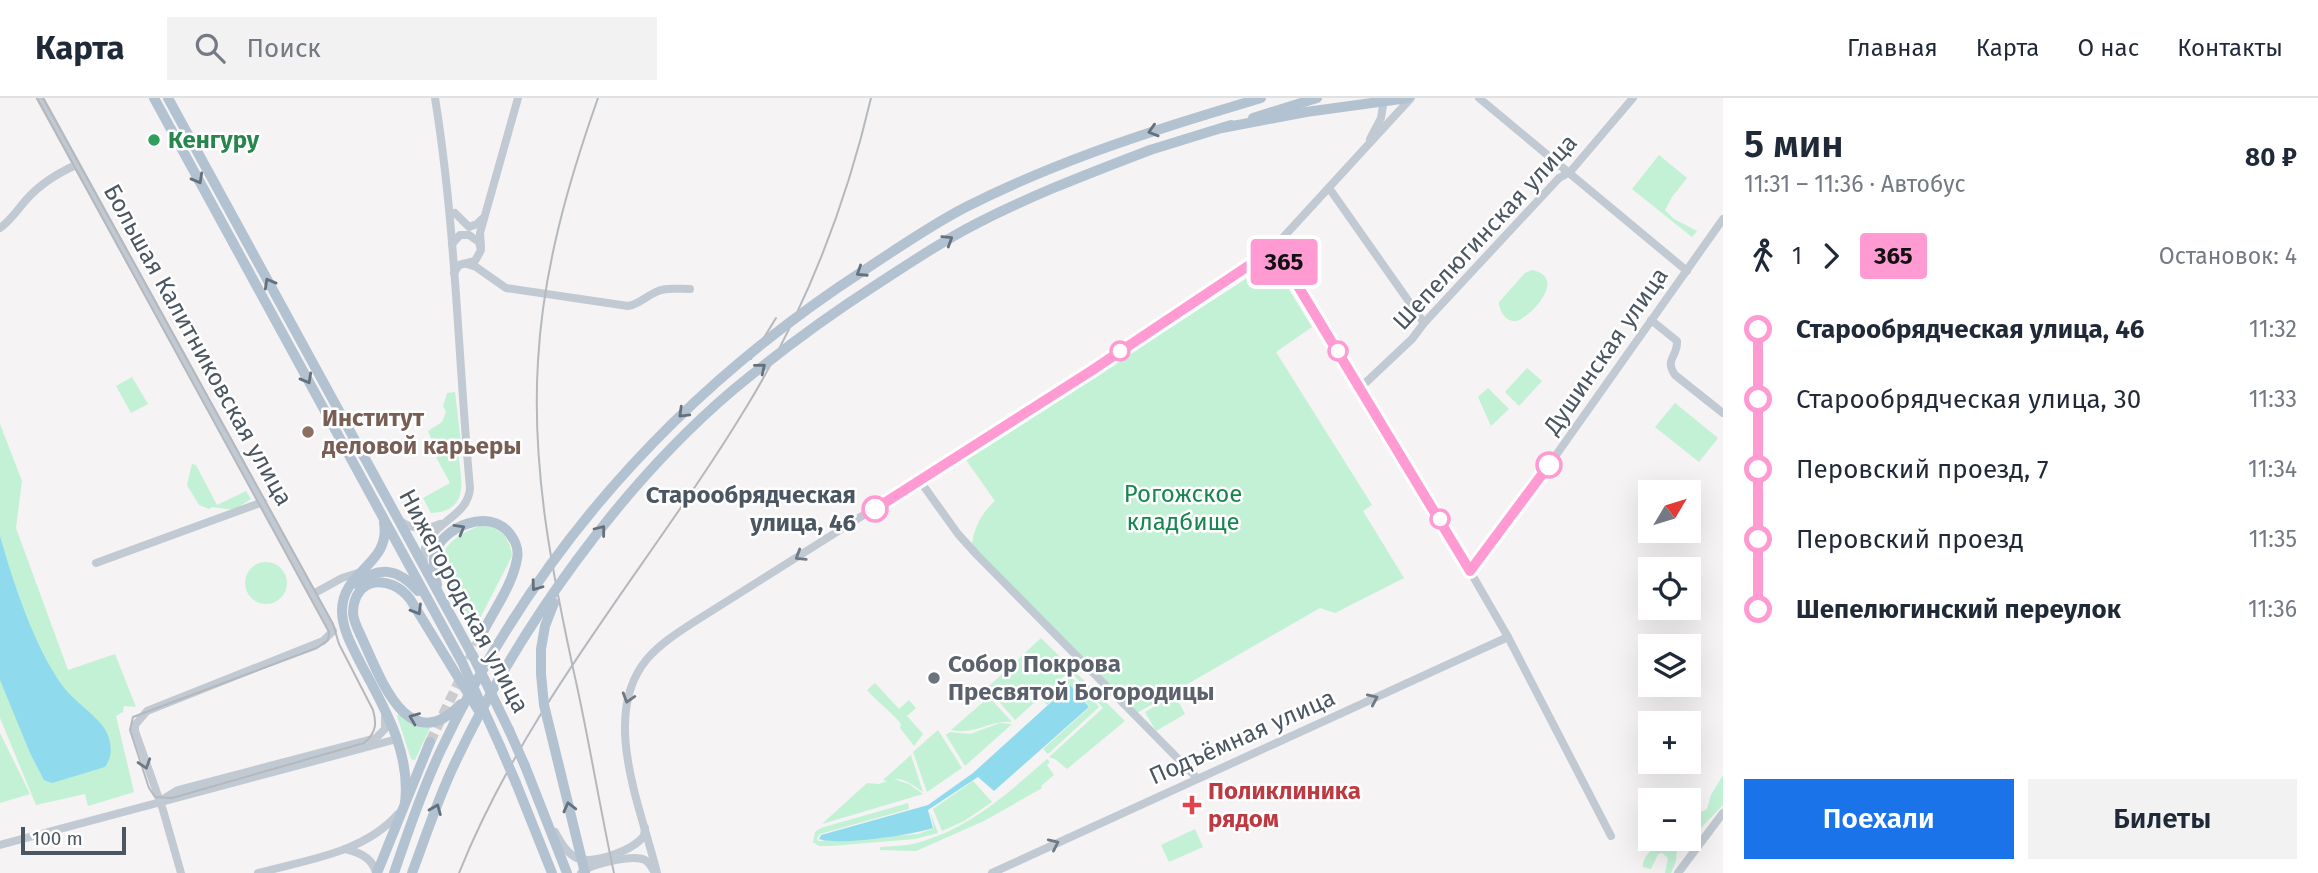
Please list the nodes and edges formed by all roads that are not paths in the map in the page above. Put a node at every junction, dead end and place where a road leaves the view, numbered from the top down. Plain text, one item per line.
1 (40, 98) edge
2 (154, 98) edge
3 (168, 98) edge
4 (435, 98) edge
5 (518, 98) edge
6 (1250, 98) edge
7 (1261, 98) edge
8 (1317, 98) edge
9 (1384, 98) edge
10 (1409, 98) edge
11 (1479, 98) edge
12 (1633, 98) edge
13 (1218, 111) junction
14 (1222, 128) junction
15 (1367, 145) junction
16 (76, 164) junction
17 (1570, 172) junction
18 (1329, 188) junction
19 (449, 199) junction
20 (455, 213) junction
21 (486, 213) junction
22 (1723, 219) edge
23 (0, 228) edge
24 (481, 229) junction
25 (467, 234) junction
26 (452, 244) junction
27 (1275, 248) junction
28 (480, 250) junction
29 (453, 257) junction
30 (465, 264) junction
31 (1687, 271) junction
32 (454, 273) junction
33 (487, 275) junction
34 (690, 289) dead end
35 (1651, 320) junction
36 (1424, 323) junction
37 (1360, 388) junction
38 (1723, 413) edge
39 (920, 481) junction
40 (263, 502) junction
41 (382, 514) junction
42 (396, 515) junction
43 (443, 523) junction
44 (577, 561) junction
45 (96, 563) dead end
46 (1470, 571) junction
47 (358, 573) junction
48 (428, 577) junction
49 (313, 594) junction
50 (345, 596) junction
51 (446, 607) junction
52 (436, 617) junction
53 (485, 628) tunnel mouth
54 (1508, 637) junction
55 (470, 694) junction
56 (382, 703) junction
57 (397, 739) junction
58 (430, 742) tunnel mouth
59 (500, 746) junction
60 (1198, 778) junction
61 (160, 802) junction
62 (404, 806) junction
63 (1723, 813) edge
64 (549, 822) junction
65 (645, 825) junction
66 (1611, 836) dead end
67 (0, 845) edge
68 (345, 849) junction
69 (181, 873) edge
70 (258, 873) edge
71 (376, 873) edge
72 (394, 873) edge
73 (412, 873) edge
74 (552, 873) edge
75 (567, 873) edge
76 (583, 873) edge
77 (656, 873) edge
78 (992, 873) edge
79 (1678, 873) edge

1 - 16 street, Большая Калитниковская улица
2 -> 41 main road, Нижегородская улица
42 -> 3 main road, Нижегородская улица
4 - 19 street
5 - 21 street
6 - 13 main road
7 - 13 main road
8 - 14 main road, bridge
9 - 15 street
10 - 14 main road, bridge
10 - 15 street
11 - 17 street
12 - 17 street, Шепелюгинская улица
13 -> 55 main road, bridge
44 -> 14 main road, bridge
15 - 18 street
16 - 23 street
16 - 40 street, Большая Калитниковская улица
17 - 31 street
17 - 36 street, Шепелюгинская улица
18 - 27 street
18 - 36 street
19 - 20 street
19 - 26 street
20 - 21 street
20 - 25 street
21 - 24 street
22 - 31 street, Душинская улица
24 - 25 street
24 - 28 street
25 - 26 street
25 - 28 street
26 - 29 street
27 - 37 street
27 - 39 street
28 - 30 street
28 - 33 street
29 - 30 street
29 - 32 street
30 - 32 street
30 - 33 street
31 - 35 street, Душинская улица
32 - 43 street
33 - 34 street
35 - 38 street
35 - 46 street, Душинская улица
36 - 37 street, Шепелюгинская улица
37 - 46 street
39 - 60 street
39 -> 65 street
40 - 45 street
40 - 49 street, Большая Калитниковская улица
41 - 47 main road
41 - 52 main road, Нижегородская улица
42 - 43 street
42 - 48 main road, Нижегородская улица
43 - 48 street
73 -> 44 main road, bridge
76 -> 44 main road, bridge
46 - 54 street
47 - 49 street
47 - 50 main road
48 - 51 main road, Нижегородская улица
49 -> 61 street, Большая Калитниковская улица
50 - 52 main road
50 - 56 main road
51 -> 53 main road
51 - 64 main road, Нижегородская улица, bridge
52 - 59 main road, Нижегородская улица
60 -> 54 street, Подъёмная улица
54 - 66 street
55 -> 59 main road, bridge
55 - 72 main road, bridge
56 - 57 main road
56 - 61 street
57 - 61 street
57 - 62 main road
58 - 62 main road
59 - 74 main road, Нижегородская улица, bridge
78 -> 60 street, Подъёмная улица
61 - 67 street
61 - 69 street
62 - 68 street
62 - 71 main road
63 - 79 street
64 - 65 street
64 - 75 main road, Нижегородская улица
65 - 77 street
68 - 70 street
68 - 71 street
76 - 77 street

